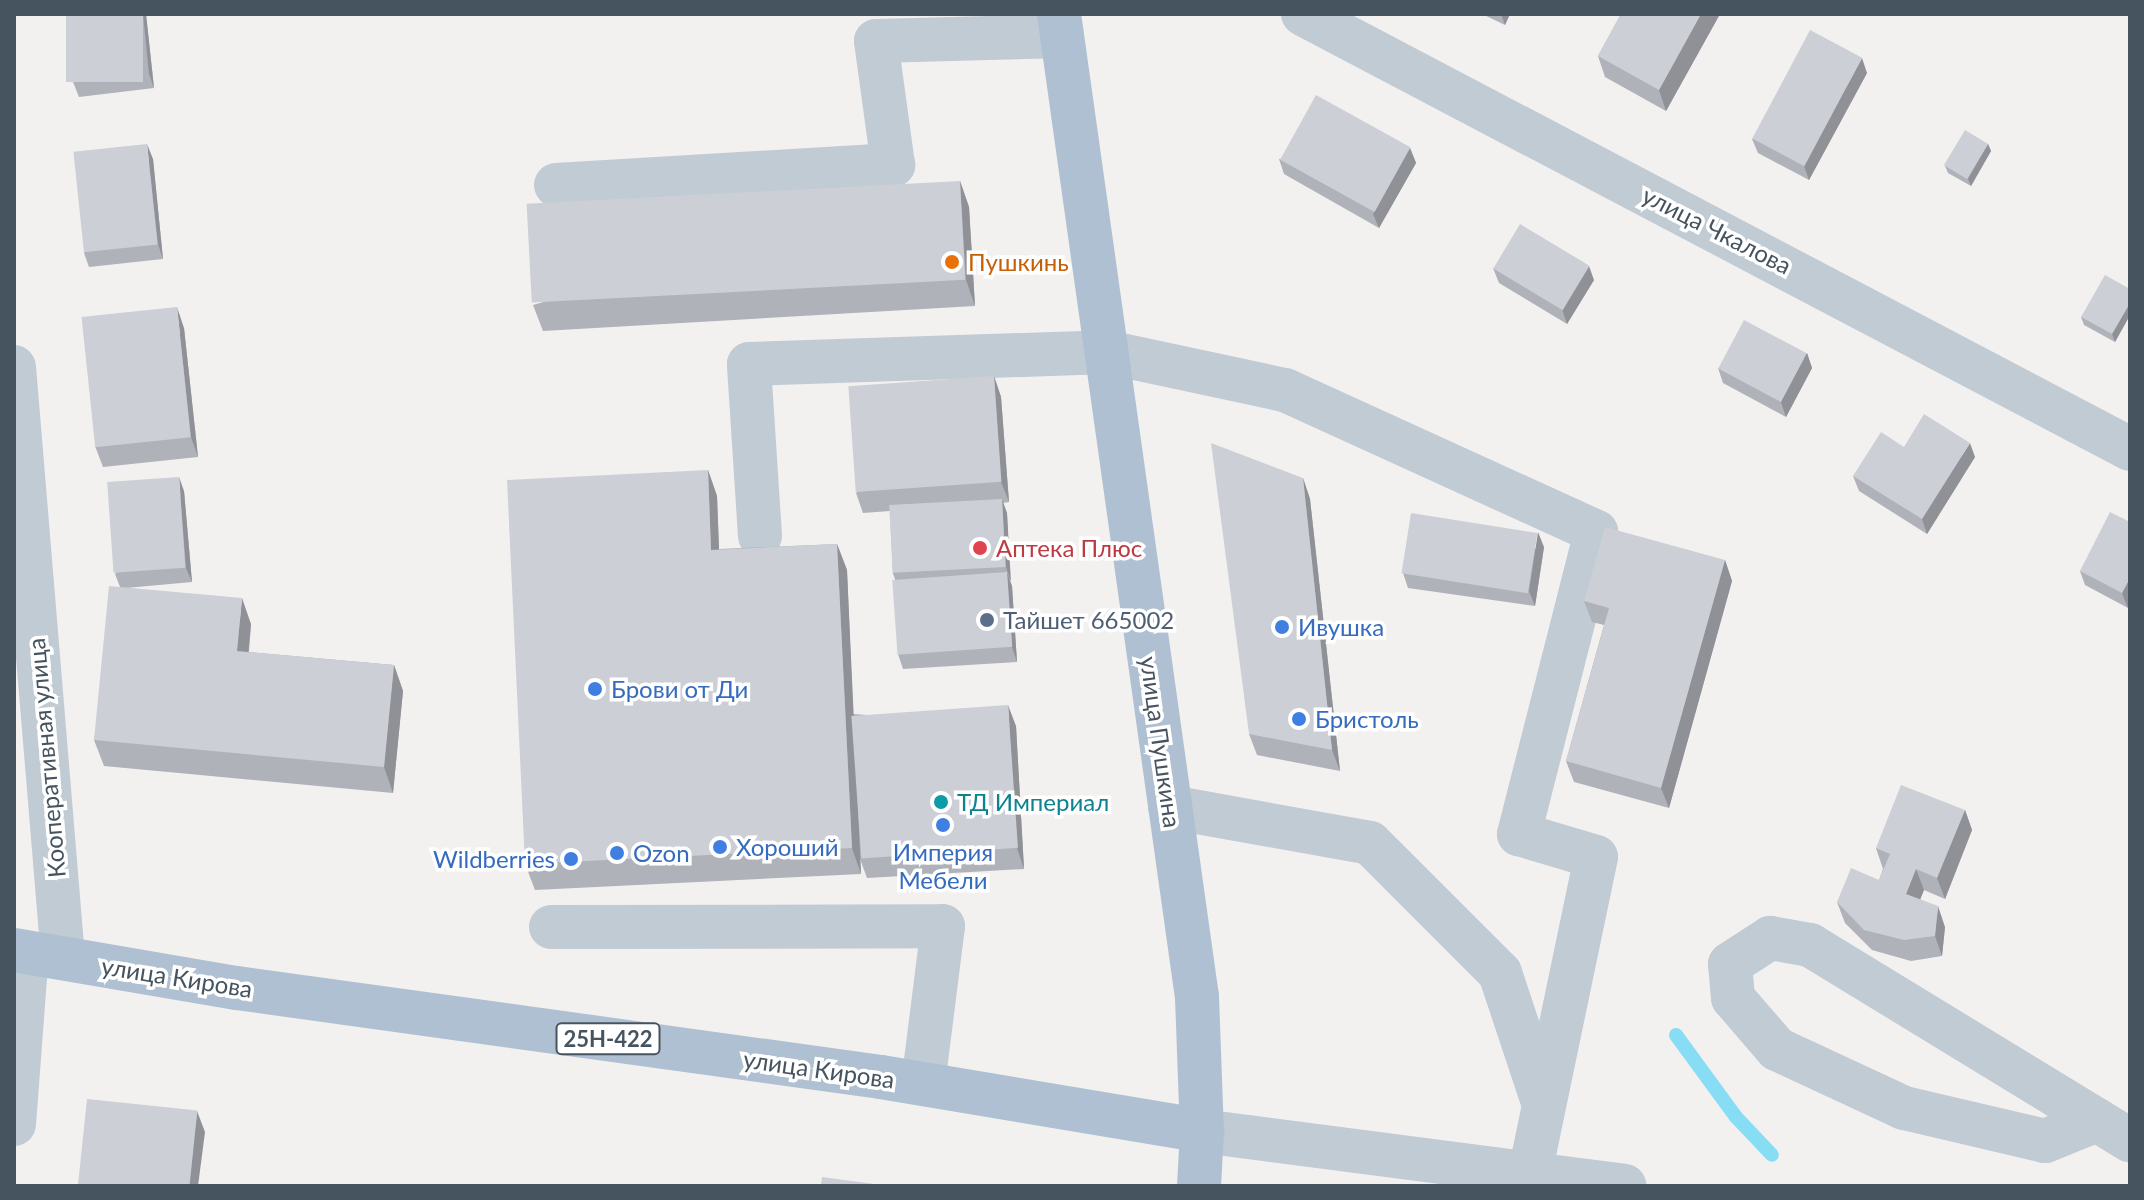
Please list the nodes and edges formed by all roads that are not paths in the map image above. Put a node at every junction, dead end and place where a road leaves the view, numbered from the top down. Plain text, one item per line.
1 (1303, 14) edge
2 (1061, 25) edge
3 (556, 185) dead end
4 (1107, 352) junction
5 (14, 367) edge
6 (2130, 449) edge
7 (760, 536) dead end
8 (1170, 807) junction
9 (551, 927) dead end
10 (35, 953) edge
11 (923, 1084) junction
12 (1544, 1104) junction
13 (14, 1124) edge
14 (2114, 1130) edge
15 (1202, 1131) junction
16 (1530, 1174) junction
17 (1199, 1186) edge
18 (1624, 1186) edge

1 - 6 street, улица Чкалова
2 - 3 street
2 - 4 main road, улица Пушкина
4 - 7 street
4 - 8 main road, улица Пушкина
4 - 12 street
5 - 10 street, Кооперативная улица
8 - 12 street
8 - 15 main road, улица Пушкина
9 - 11 street
10 - 11 main road, улица Кирова / 25Н-422
10 - 13 street, Кооперативная улица
11 - 15 main road, улица Кирова / 25Н-422
12 - 16 street
14 - 14 street
15 - 16 street, улица Кирова
15 - 17 main road, улица Пушкина
16 - 18 street, улица Кирова

